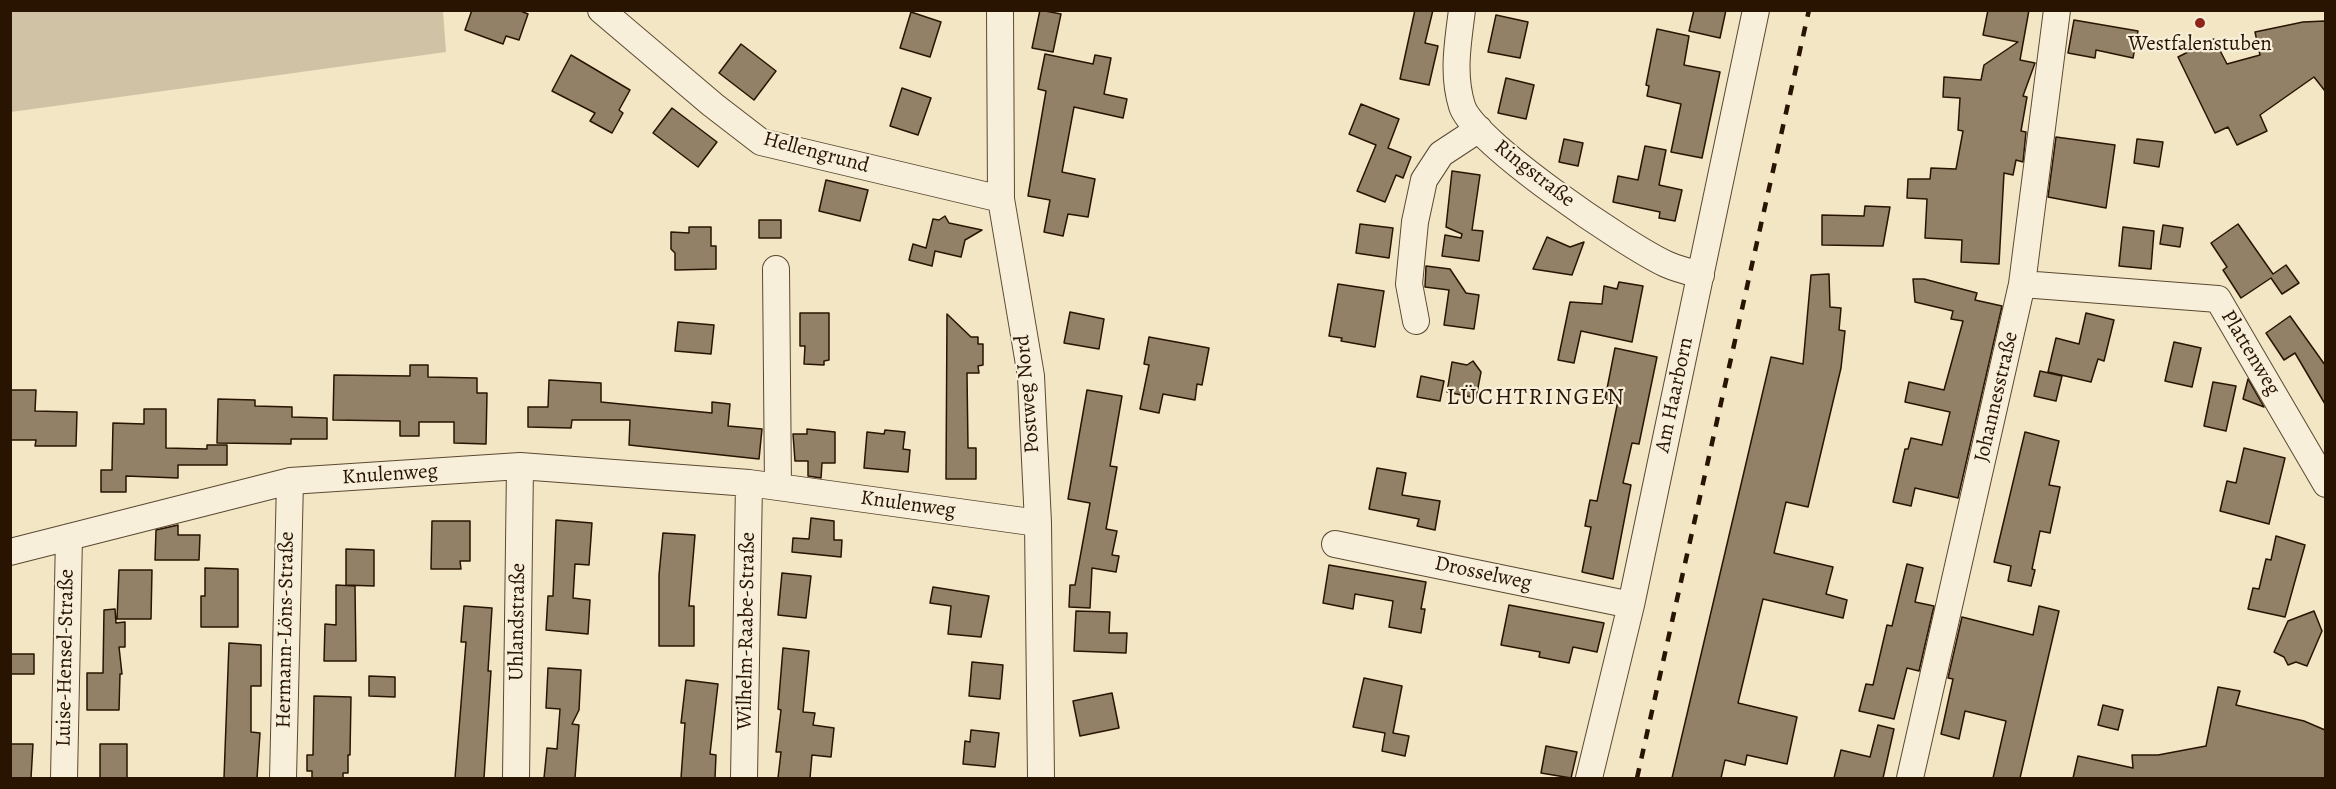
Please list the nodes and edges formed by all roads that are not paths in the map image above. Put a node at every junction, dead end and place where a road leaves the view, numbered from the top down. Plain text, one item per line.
1 (601, 10) edge
2 (1000, 10) edge
3 (1462, 10) edge
4 (1756, 10) edge
5 (2057, 10) edge
6 (1479, 129) junction
7 (1001, 199) junction
8 (776, 269) dead end
9 (1701, 274) junction
10 (2022, 284) junction
11 (1416, 321) dead end
12 (520, 466) junction
13 (290, 481) junction
14 (749, 483) junction
15 (2325, 484) edge
16 (778, 487) junction
17 (1038, 523) junction
18 (69, 537) junction
19 (1335, 544) dead end
20 (10, 552) edge
21 (1631, 605) junction
22 (64, 778) edge
23 (283, 778) edge
24 (516, 778) edge
25 (744, 778) edge
26 (1041, 778) edge
27 (1589, 778) edge
28 (1910, 778) edge

1 - 7 street, Hellengrund
2 - 7 street, Postweg Nord
3 - 6 street, Ringstraße
4 - 9 street, Am Haarborn
5 - 10 street, Johannesstraße
6 - 9 street, Ringstraße
6 - 11 street
7 - 17 street, Postweg Nord
8 - 16 street
9 - 21 street, Am Haarborn
10 - 15 street, Plattenweg
10 - 28 street, Johannesstraße
12 - 13 street, Knulenweg
12 - 14 street, Knulenweg
12 - 24 street, Uhlandstraße
13 - 18 street, Knulenweg
13 - 23 street, Hermann-Löns-Straße
14 - 16 street, Knulenweg
14 - 25 street, Wilhelm-Raabe-Straße
16 - 17 street, Knulenweg
17 - 26 street, Postweg Nord
18 - 20 street, Knulenweg
18 - 22 street, Luise-Hensel-Straße
19 - 21 street, Drosselweg
21 - 27 street, Am Haarborn

